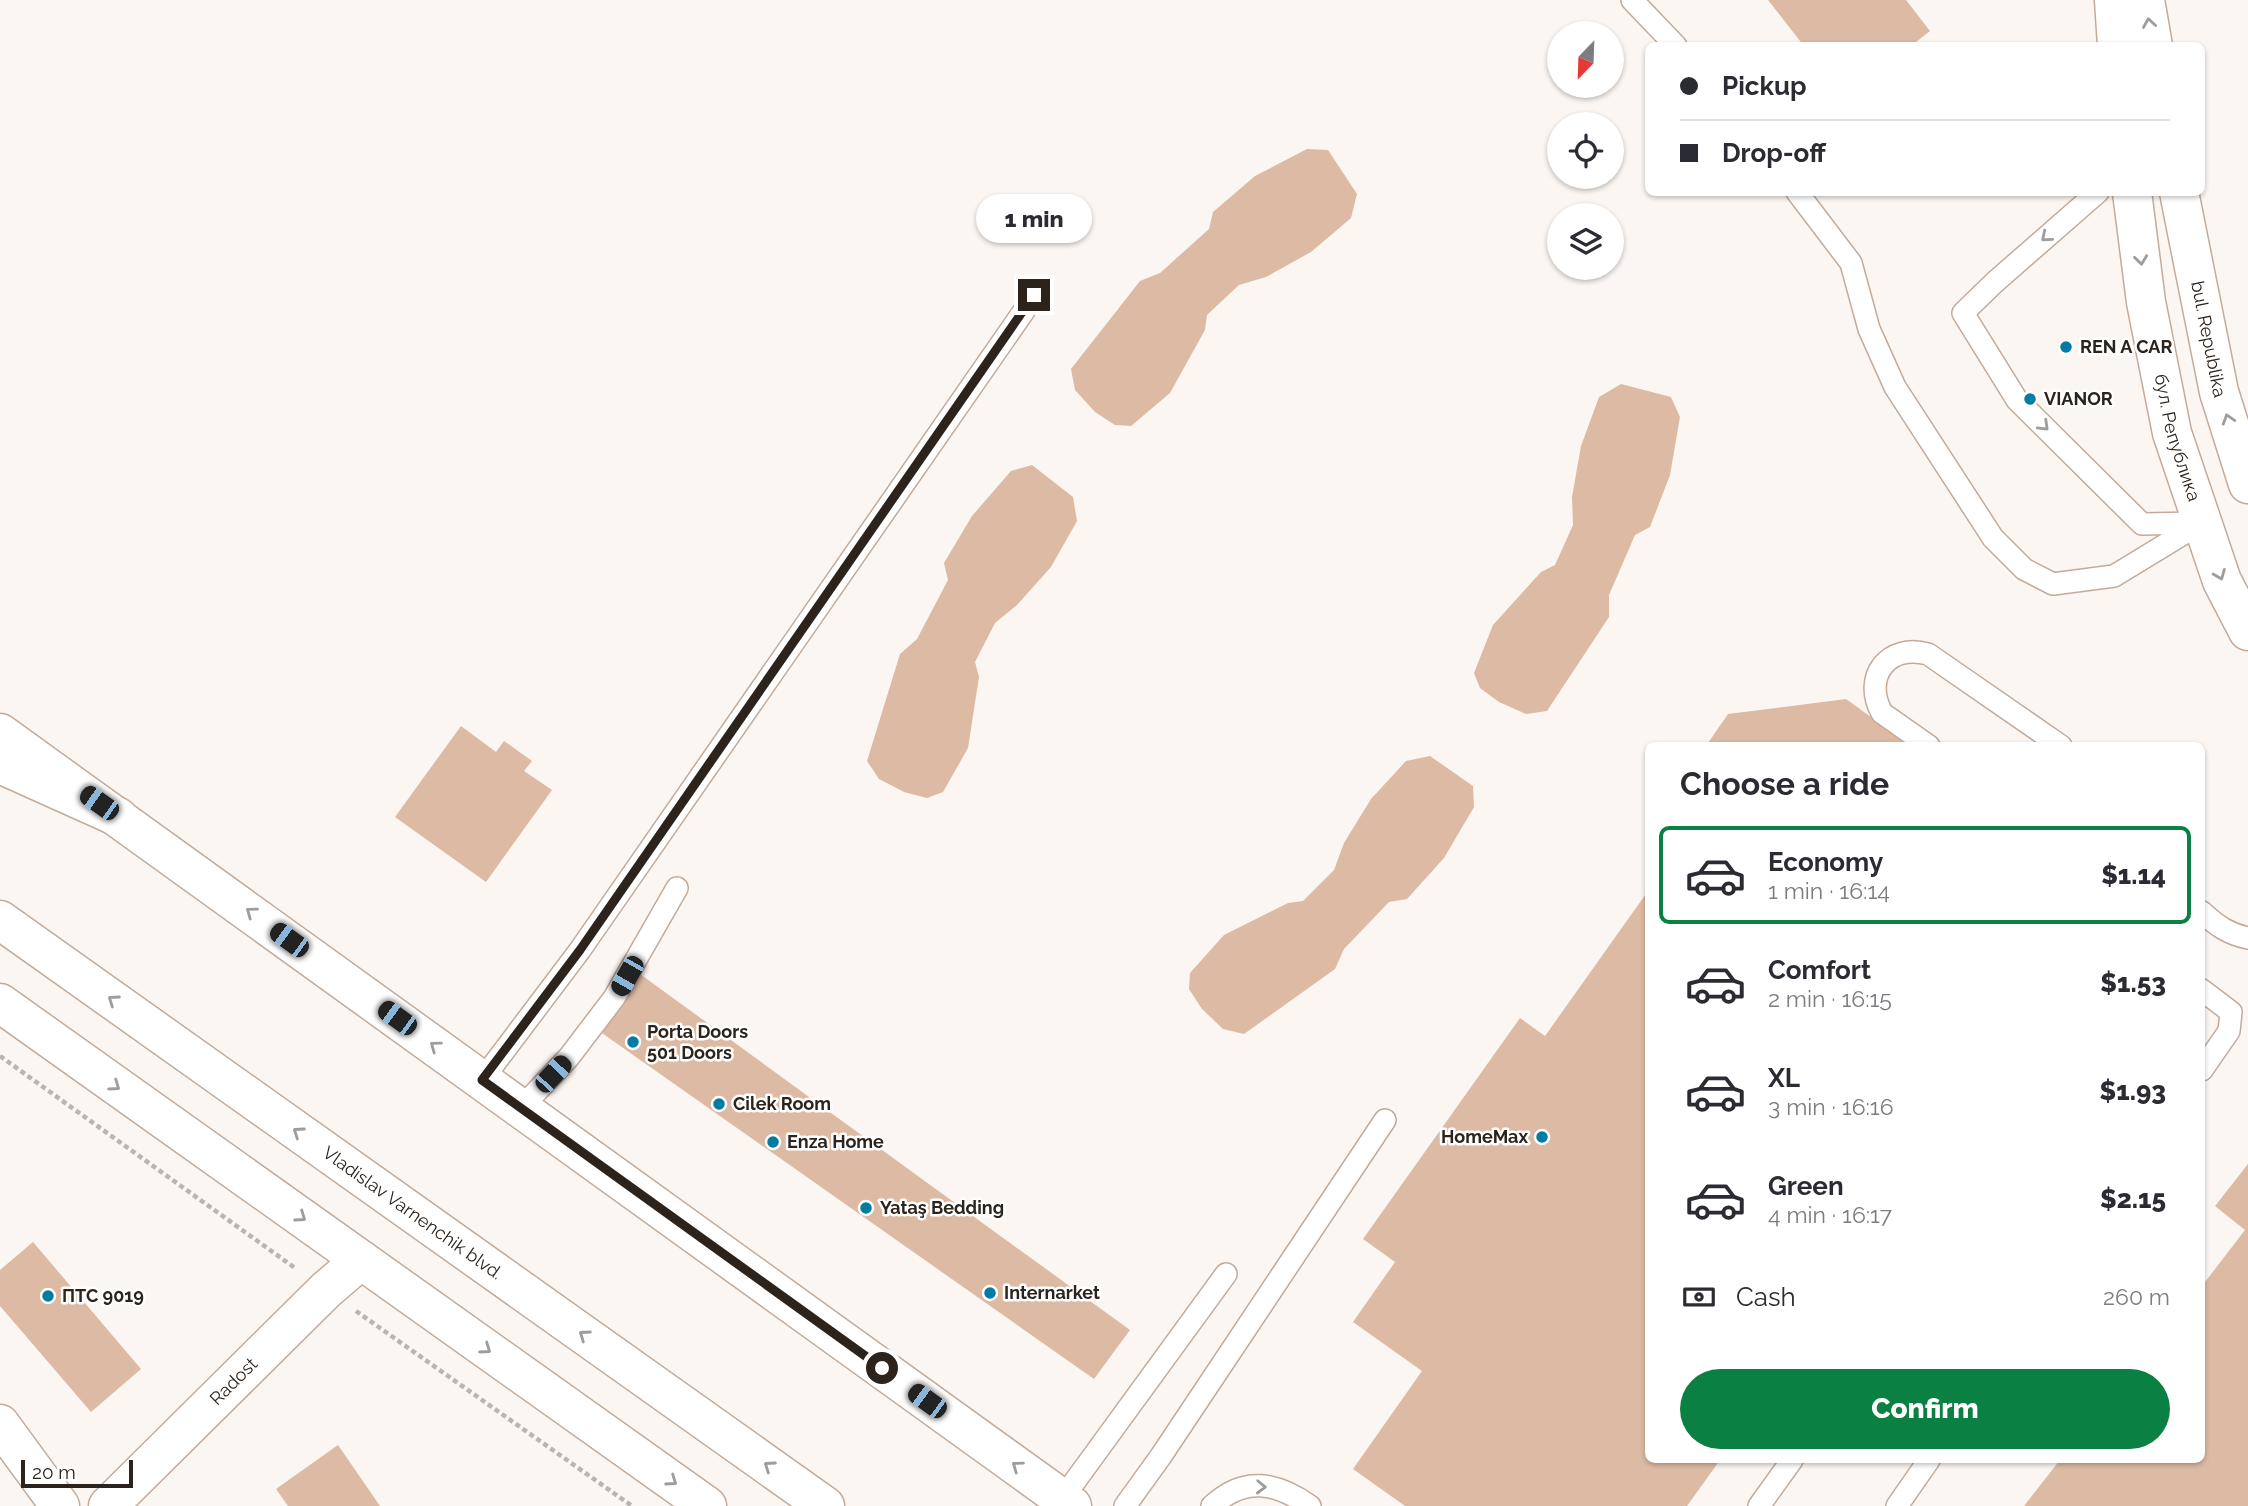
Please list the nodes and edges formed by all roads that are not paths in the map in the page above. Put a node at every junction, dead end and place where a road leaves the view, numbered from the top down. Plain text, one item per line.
1 (1632, 0) edge
2 (2114, 0) edge
3 (2145, 0) edge
4 (1672, 42) edge
5 (2117, 42) edge
6 (2151, 42) edge
7 (1800, 196) edge
8 (2093, 196) edge
9 (2133, 196) edge
10 (2180, 196) edge
11 (1034, 295) dead end
12 (2248, 484) edge
13 (2201, 523) junction
14 (2248, 631) edge
15 (0, 733) edge
16 (1923, 742) edge
17 (2055, 742) edge
18 (0, 764) edge
19 (118, 817) junction
20 (677, 888) dead end
21 (2205, 915) edge
22 (0, 920) edge
23 (2248, 938) edge
24 (2205, 992) edge
25 (0, 1003) edge
26 (2205, 1066) edge
27 (482, 1080) junction
28 (521, 1108) junction
29 (1385, 1120) dead end
30 (361, 1260) junction
31 (1226, 1274) dead end
32 (0, 1424) edge
33 (1790, 1463) edge
34 (1927, 1463) edge
35 (1067, 1503) edge
36 (60, 1506) edge
37 (108, 1506) edge
38 (707, 1506) edge
39 (825, 1506) edge
40 (1125, 1506) edge
41 (1212, 1506) edge
42 (1310, 1506) edge
43 (1759, 1506) edge
44 (1897, 1506) edge

1 - 4 lane
2 - 5 street
6 -> 3 street
7 - 13 lane
8 -> 13 lane
9 -> 13 street, бул. Република
12 -> 10 street, bul. Republika
11 - 27 lane
13 -> 14 street, бул. Република
15 - 19 street
16 - 17 lane
18 - 19 street
27 -> 19 street
20 - 28 lane
21 - 23 lane
39 -> 22 street, Vladislav Varnenchik blvd.
24 - 26 lane
25 -> 30 street
27 - 28 street
35 -> 28 street
29 - 40 lane
30 - 37 street, Radost
30 -> 38 street
31 - 35 lane
32 - 36 street
33 - 43 lane
34 - 44 lane
41 -> 42 lane

